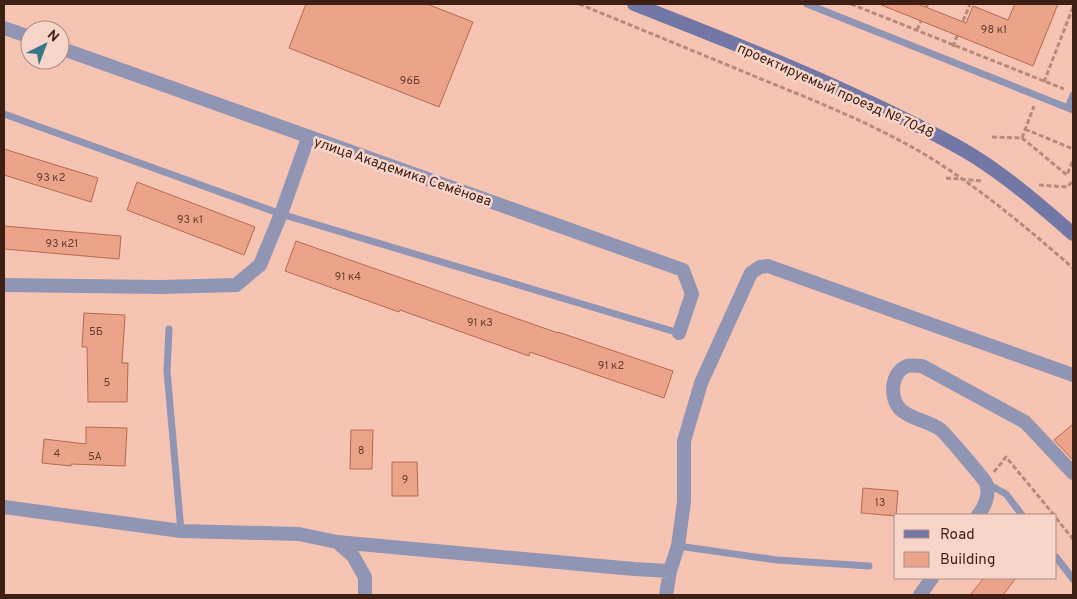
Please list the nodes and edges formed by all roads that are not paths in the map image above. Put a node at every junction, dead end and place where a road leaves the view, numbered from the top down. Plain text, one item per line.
1 (634, 4) edge
2 (807, 4) edge
3 (4, 28) edge
4 (20, 34) edge
5 (70, 52) edge
6 (1073, 95) edge
7 (1071, 109) edge
8 (4, 114) edge
9 (308, 138) junction
10 (281, 214) junction
11 (1073, 234) edge
12 (4, 285) edge
13 (169, 329) dead end
14 (679, 333) joint
15 (1073, 375) edge
16 (1073, 473) edge
17 (986, 489) junction
18 (4, 507) edge
19 (979, 514) edge
20 (1021, 514) edge
21 (181, 531) junction
22 (337, 542) junction
23 (678, 546) junction
24 (1057, 558) edge
25 (870, 566) dead end
26 (670, 571) junction
27 (931, 579) edge
28 (1073, 579) edge
29 (365, 595) edge
30 (666, 595) edge
31 (920, 595) edge

1 - 11 main road, проектируемый проезд № 7048
2 - 7 lane
3 - 4 street
5 - 9 street, улица Академика Семёнова
6 - 7 lane
8 - 10 lane
9 - 10 street
9 - 14 street, улица Академика Семёнова
10 - 12 street
10 - 14 lane
13 - 21 lane
15 - 23 street
16 - 17 street
17 - 19 street
17 - 20 lane
18 - 21 street
21 - 22 street
22 - 26 street
22 - 29 street
23 - 25 lane
23 - 26 street
24 - 28 lane
26 - 30 street
27 - 31 street

